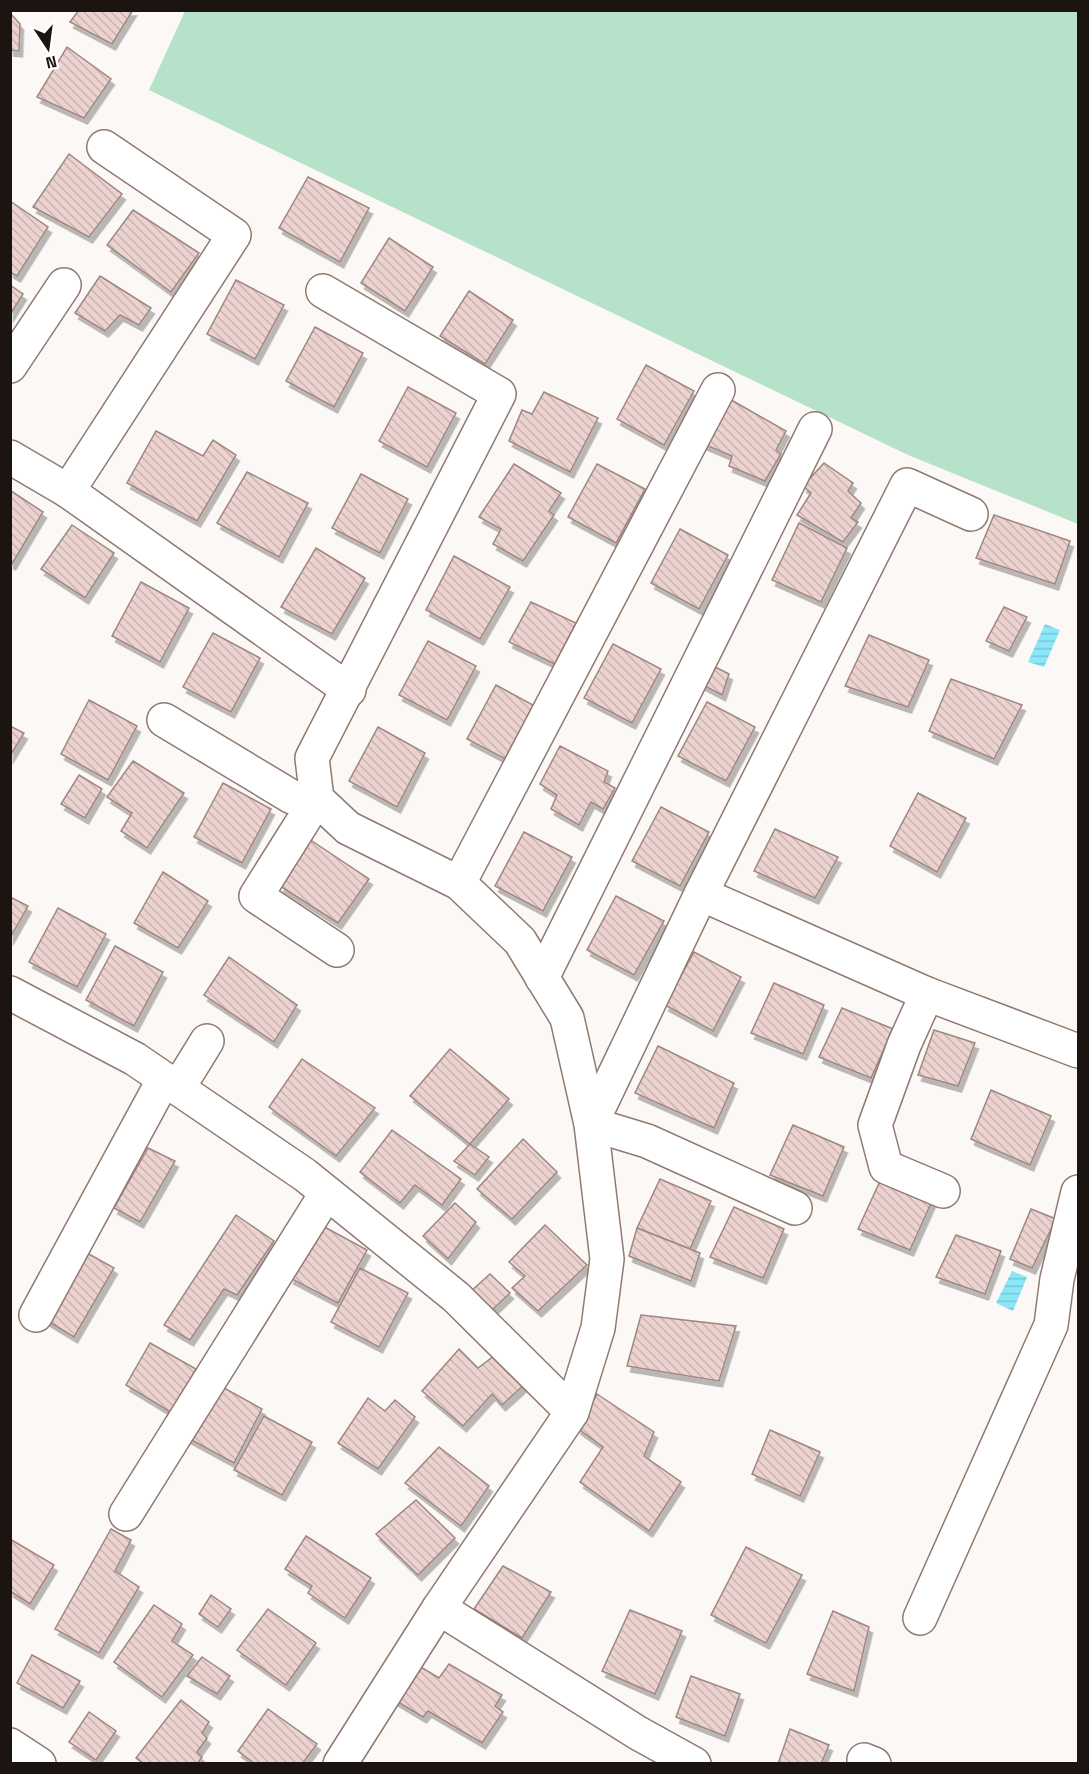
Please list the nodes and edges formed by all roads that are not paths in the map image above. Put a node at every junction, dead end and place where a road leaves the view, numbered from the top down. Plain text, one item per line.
1 (104, 147) dead end
2 (64, 285) dead end
3 (323, 291) dead end
4 (10, 366) edge
5 (718, 390) dead end
6 (815, 429) dead end
7 (10, 457) edge
8 (68, 491) junction
9 (971, 514) dead end
10 (349, 690) junction
11 (164, 720) dead end
12 (317, 799) junction
13 (459, 883) junction
14 (701, 894) junction
15 (337, 950) dead end
16 (543, 978) junction
17 (10, 993) edge
18 (927, 994) junction
19 (207, 1041) dead end
20 (1078, 1051) edge
21 (171, 1083) junction
22 (591, 1124) junction
23 (943, 1191) dead end
24 (1078, 1192) edge
25 (326, 1194) junction
26 (795, 1208) dead end
27 (36, 1315) dead end
28 (572, 1412) junction
29 (126, 1514) dead end
30 (439, 1608) junction
31 (920, 1618) dead end
32 (10, 1745) edge
33 (39, 1764) edge
34 (340, 1764) edge
35 (694, 1764) edge

1 - 8 street
2 - 4 street
3 - 10 street
5 - 13 street
6 - 16 street
7 - 8 street
8 - 10 street
9 - 14 street
10 - 12 street
11 - 12 street
12 - 13 street
12 - 15 street
13 - 16 street
14 - 18 street
14 - 22 street
16 - 22 street
17 - 21 street
18 - 20 street
18 - 23 street
19 - 21 street
21 - 25 street
21 - 27 street
22 - 26 street
22 - 28 street
24 - 31 street
25 - 28 street
25 - 29 street
28 - 30 street
30 - 34 street
30 - 35 street
32 - 33 street

